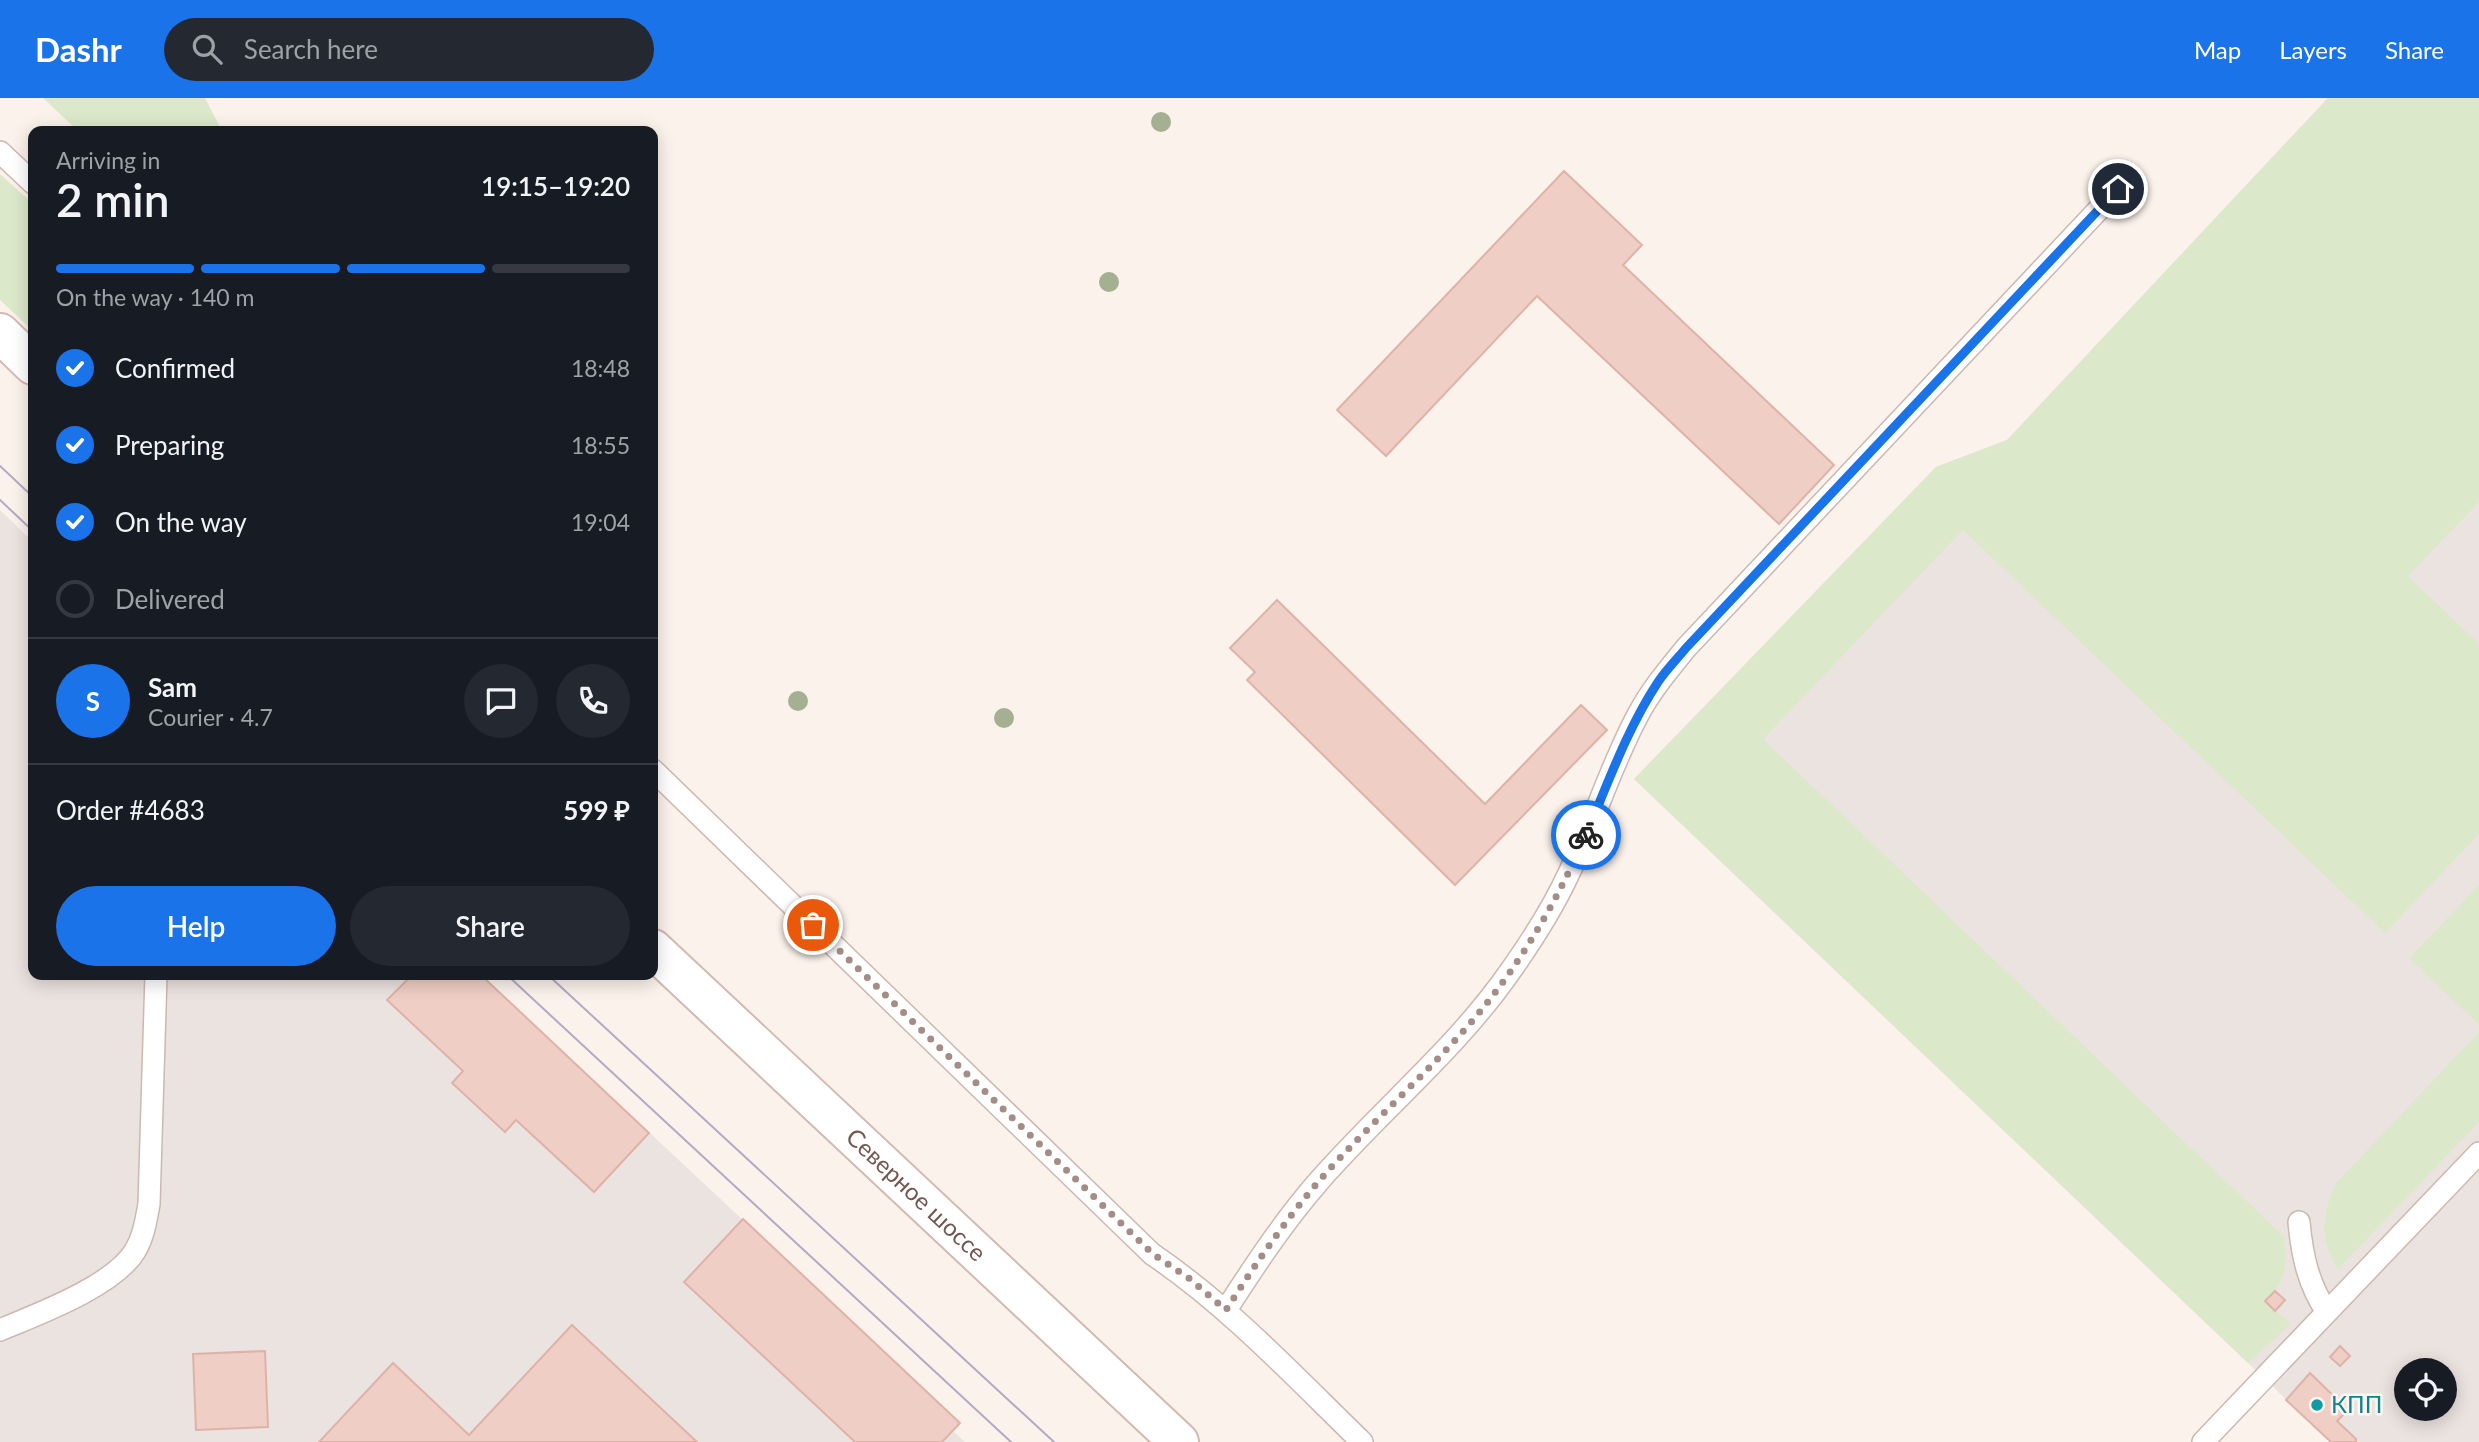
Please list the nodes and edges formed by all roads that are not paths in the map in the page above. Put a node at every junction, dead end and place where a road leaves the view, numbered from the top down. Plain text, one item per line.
1 (0, 152) edge
2 (28, 178) edge
3 (2118, 189) dead end
4 (0, 333) edge
5 (28, 360) edge
6 (658, 775) edge
7 (658, 954) edge
8 (156, 980) edge
9 (2479, 1153) edge
10 (2299, 1222) dead end
11 (1226, 1310) junction
12 (2328, 1312) junction
13 (0, 1330) edge
14 (1179, 1442) edge
15 (1362, 1442) edge
16 (2203, 1442) edge

1 - 2 lane
3 - 11 lane
4 - 5 main road
6 - 11 lane
7 - 14 main road, Северное шоссе
8 - 13 lane
9 - 12 lane
10 - 12 lane
11 - 15 lane
12 - 16 lane

